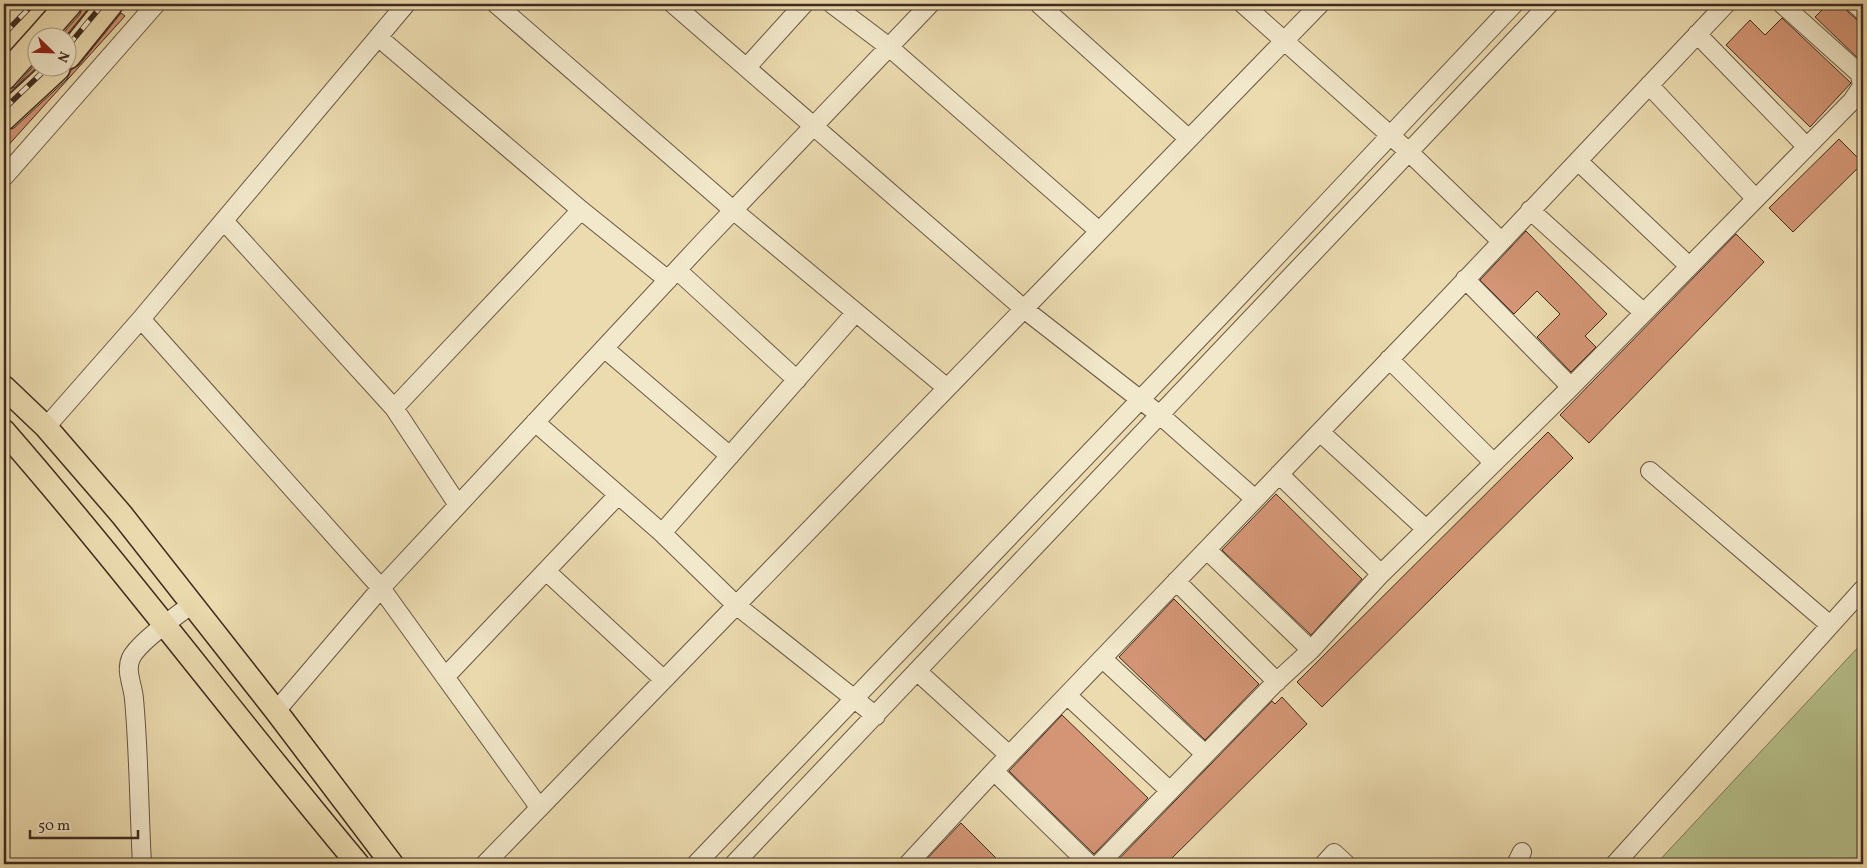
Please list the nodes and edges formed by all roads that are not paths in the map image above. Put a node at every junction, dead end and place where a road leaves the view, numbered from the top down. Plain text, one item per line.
1 (69, 4) edge
2 (110, 4) edge
3 (156, 4) edge
4 (406, 4) edge
5 (496, 4) edge
6 (673, 4) edge
7 (804, 4) edge
8 (832, 4) edge
9 (930, 4) edge
10 (1039, 4) edge
11 (1243, 4) edge
12 (1320, 4) edge
13 (1514, 4) edge
14 (1549, 4) edge
15 (1726, 4) edge
16 (1782, 4) edge
17 (47, 28) edge
18 (1697, 34) junction
19 (378, 37) junction
20 (1284, 41) junction
21 (78, 44) edge
22 (889, 47) junction
23 (28, 49) edge
24 (747, 67) junction
25 (4, 77) edge
26 (46, 78) edge
27 (1648, 86) junction
28 (1863, 86) edge
29 (4, 117) edge
30 (814, 125) junction
31 (1390, 136) junction
32 (1189, 139) junction
33 (1806, 146) junction
34 (1410, 152) junction
35 (1578, 160) junction
36 (4, 177) edge
37 (1755, 198) junction
38 (581, 210) junction
39 (734, 210) junction
40 (1530, 210) junction
41 (224, 221) junction
42 (1099, 231) junction
43 (1501, 241) junction
44 (1689, 266) junction
45 (672, 275) junction
46 (1465, 279) junction
47 (1024, 309) junction
48 (856, 312) junction
49 (1644, 314) junction
50 (142, 319) junction
51 (604, 348) junction
52 (1388, 359) junction
53 (797, 380) junction
54 (1571, 386) junction
55 (4, 387) edge
56 (947, 388) junction
57 (1140, 401) junction
58 (394, 408) junction
59 (1160, 415) junction
60 (535, 422) junction
61 (46, 427) junction
62 (4, 431) edge
63 (1320, 432) junction
64 (730, 456) junction
65 (1494, 463) junction
66 (1650, 471) dead end
67 (1279, 474) junction
68 (618, 495) junction
69 (1255, 499) junction
70 (458, 505) junction
71 (1426, 529) junction
72 (662, 533) junction
73 (1207, 550) junction
74 (546, 571) junction
75 (1381, 574) junction
76 (1176, 581) junction
77 (381, 588) junction
78 (1863, 589) edge
79 (191, 604) junction
80 (736, 605) junction
81 (165, 624) junction
82 (1830, 625) junction
83 (1312, 650) junction
84 (1103, 659) junction
85 (918, 672) junction
86 (445, 677) junction
87 (663, 680) junction
88 (1277, 682) junction
89 (1068, 696) junction
90 (855, 698) junction
91 (276, 711) junction
92 (876, 716) junction
93 (1205, 754) junction
94 (1010, 756) junction
95 (994, 771) junction
96 (1169, 790) junction
97 (539, 807) junction
98 (142, 864) edge
99 (358, 864) edge
100 (392, 864) edge
101 (485, 864) edge
102 (696, 864) edge
103 (734, 864) edge
104 (908, 864) edge
105 (1089, 864) edge
106 (1098, 864) edge
107 (1324, 864) edge
108 (1346, 864) edge
109 (1614, 864) edge

1 - 17 highway
2 - 21 highway
3 - 36 street
4 - 19 street
5 - 39 street
6 - 24 street
7 - 24 street
8 - 22 street
9 - 22 street
10 - 32 street
11 - 20 street
12 - 20 street
13 - 31 street
14 - 34 street
15 - 18 street
16 - 28 street
18 - 27 street
18 - 33 street
19 - 38 street
19 - 41 street
20 - 31 street
20 - 32 street
22 - 30 street
22 - 42 street
23 - 25 highway
24 - 30 street
26 - 29 highway
27 - 35 street
27 - 37 street
28 - 33 street
30 - 39 street
30 - 47 street
31 - 34 street
31 - 57 street
32 - 42 street
33 - 37 street
34 - 43 street
34 - 59 street
35 - 40 street
35 - 44 street
37 - 44 street
38 - 45 street
38 - 58 street
39 - 45 street
39 - 48 street
40 - 43 street
40 - 49 street
41 - 50 street
41 - 58 street
42 - 47 street
43 - 46 street
44 - 49 street
45 - 51 street
45 - 53 street
46 - 52 street
46 - 54 street
47 - 56 street
47 - 57 street
48 - 53 street
48 - 56 street
49 - 54 street
50 - 61 street
50 - 77 street
51 - 60 street
51 - 64 street
52 - 63 street
52 - 65 street
53 - 64 street
54 - 65 street
55 - 61 main road
56 - 80 street
57 - 59 street
57 - 90 street
58 - 70 street
59 - 69 street
59 - 85 street
60 - 68 street
60 - 70 street
61 - 79 main road
62 - 81 main road
63 - 67 street
63 - 71 street
64 - 72 street
65 - 71 street
66 - 82 street
67 - 69 street
67 - 75 street
68 - 72 street
68 - 74 street
69 - 73 street
70 - 77 street
71 - 75 street
72 - 80 street
73 - 76 street
73 - 83 street
74 - 86 street
74 - 87 street
75 - 83 street
76 - 84 street
76 - 88 street
77 - 86 street
77 - 91 street
78 - 82 street
79 - 81 street
79 - 91 main road
80 - 87 street
80 - 90 street
81 - 98 street
81 - 99 main road
82 - 109 street
83 - 88 street
84 - 89 street
84 - 93 street
85 - 92 street
85 - 94 street
86 - 97 street
87 - 97 street
88 - 93 street
89 - 94 street
89 - 96 street
90 - 92 street
90 - 102 street
91 - 100 main road
92 - 103 street
93 - 96 street
94 - 95 street
95 - 104 street
95 - 105 street
96 - 106 street
97 - 101 street
107 - 108 street

